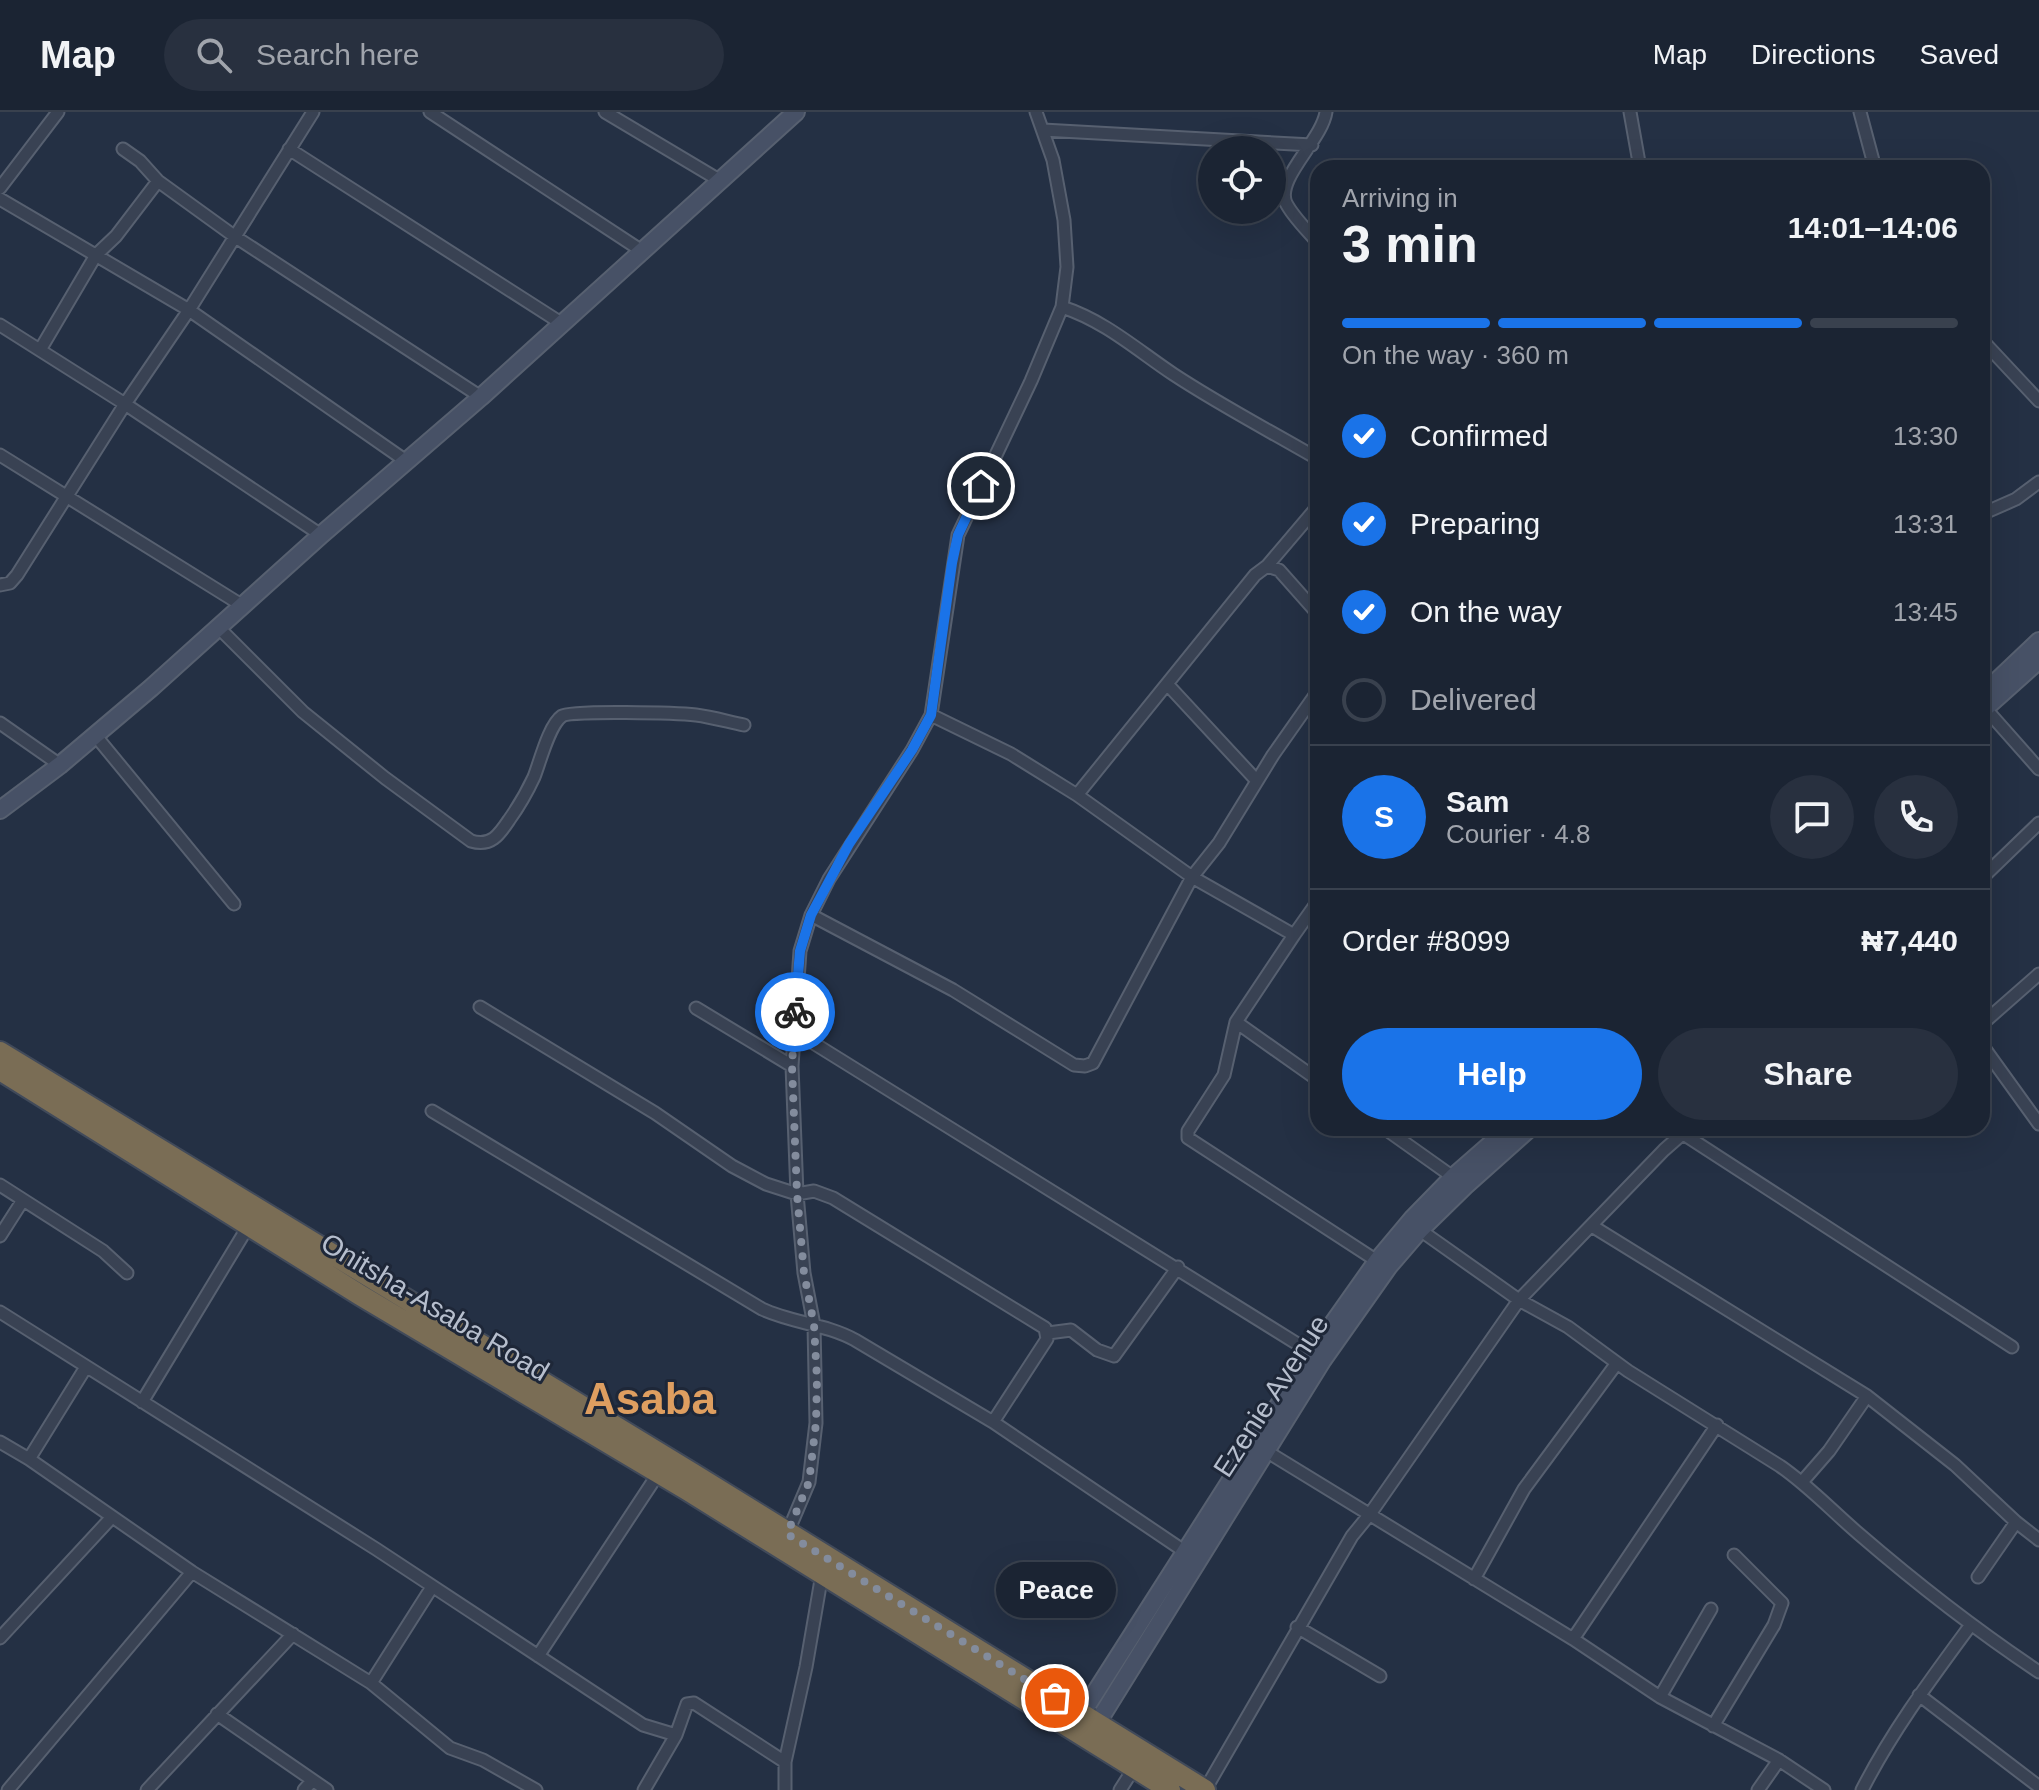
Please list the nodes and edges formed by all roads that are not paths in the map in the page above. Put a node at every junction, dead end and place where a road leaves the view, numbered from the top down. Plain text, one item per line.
1 (58, 112) edge
2 (313, 112) edge
3 (430, 112) edge
4 (605, 112) edge
5 (796, 112) edge
6 (1036, 112) edge
7 (1326, 112) edge
8 (1630, 112) edge
9 (1860, 112) edge
10 (1043, 130) junction
11 (1312, 145) junction
12 (123, 149) dead end
13 (289, 149) junction
14 (1639, 160) edge
15 (1873, 160) edge
16 (719, 180) junction
17 (158, 181) junction
18 (0, 188) edge
19 (0, 199) edge
20 (1310, 233) edge
21 (234, 236) junction
22 (642, 251) junction
23 (96, 255) junction
24 (1062, 307) junction
25 (189, 310) junction
26 (561, 323) junction
27 (0, 325) edge
28 (1990, 349) edge
29 (40, 350) junction
30 (481, 397) junction
31 (2039, 401) edge
32 (125, 404) junction
33 (1310, 454) edge
34 (0, 455) edge
35 (406, 461) junction
36 (2039, 482) edge
37 (66, 498) junction
38 (1990, 510) edge
39 (1310, 515) edge
40 (321, 535) junction
41 (1267, 566) junction
42 (5, 584) edge
43 (0, 592) edge
44 (1310, 605) edge
45 (243, 606) junction
46 (219, 628) junction
47 (2038, 642) edge
48 (2039, 660) edge
49 (1168, 685) junction
50 (1990, 696) edge
51 (1990, 698) edge
52 (1310, 703) edge
53 (1990, 712) edge
54 (931, 715) junction
55 (0, 723) edge
56 (744, 725) dead end
57 (95, 735) junction
58 (60, 765) junction
59 (2039, 769) edge
60 (1257, 781) junction
61 (1077, 795) junction
62 (0, 810) edge
63 (2039, 823) edge
64 (1990, 870) edge
65 (1192, 877) junction
66 (234, 904) dead end
67 (1310, 912) edge
68 (811, 915) junction
69 (1294, 935) junction
70 (2039, 974) edge
71 (480, 1007) dead end
72 (696, 1008) dead end
73 (1990, 1017) edge
74 (1236, 1022) junction
75 (794, 1031) junction
76 (0, 1052) edge
77 (1990, 1056) edge
78 (792, 1066) junction
79 (1310, 1074) edge
80 (2, 1075) edge
81 (432, 1111) dead end
82 (2039, 1123) edge
83 (1395, 1136) edge
84 (1500, 1136) edge
85 (1521, 1136) edge
86 (1676, 1136) edge
87 (1691, 1136) edge
88 (1453, 1177) junction
89 (0, 1185) edge
90 (797, 1194) junction
91 (23, 1200) junction
92 (249, 1225) junction
93 (1592, 1226) junction
94 (1420, 1230) junction
95 (0, 1236) edge
96 (1377, 1261) junction
97 (1178, 1267) junction
98 (127, 1273) dead end
99 (1519, 1300) junction
100 (0, 1312) edge
101 (814, 1325) junction
102 (1048, 1333) junction
103 (461, 1344) junction
104 (2012, 1347) dead end
105 (1312, 1353) junction
106 (1617, 1363) junction
107 (86, 1367) junction
108 (1867, 1396) junction
109 (142, 1402) junction
110 (993, 1422) junction
111 (1717, 1425) junction
112 (0, 1442) edge
113 (1266, 1451) junction
114 (29, 1459) junction
115 (658, 1474) junction
116 (1802, 1482) junction
117 (1370, 1514) junction
118 (112, 1517) junction
119 (2016, 1522) junction
120 (787, 1534) junction
121 (2039, 1540) edge
122 (1184, 1551) junction
123 (1734, 1555) dead end
124 (192, 1572) junction
125 (822, 1574) junction
126 (1978, 1577) dead end
127 (1474, 1579) junction
128 (432, 1587) junction
129 (1711, 1609) dead end
130 (1970, 1626) junction
131 (1297, 1627) junction
132 (293, 1634) junction
133 (0, 1638) edge
134 (1573, 1639) junction
135 (538, 1656) junction
136 (2039, 1672) edge
137 (1380, 1676) dead end
138 (371, 1683) junction
139 (1919, 1695) junction
140 (1660, 1697) junction
141 (217, 1714) junction
142 (1089, 1720) junction
143 (1713, 1726) junction
144 (676, 1735) junction
145 (1779, 1760) junction
146 (785, 1762) junction
147 (1134, 1768) junction
148 (2038, 1784) edge
149 (308, 1785) edge
150 (8, 1790) edge
151 (147, 1790) edge
152 (327, 1790) edge
153 (536, 1790) edge
154 (644, 1790) edge
155 (785, 1790) edge
156 (1120, 1790) edge
157 (1170, 1790) edge
158 (1205, 1790) edge
159 (1758, 1790) edge
160 (1824, 1790) edge
161 (1862, 1790) edge

1 - 18 street
2 - 13 street
3 - 22 street
4 - 16 street
5 - 16 street
6 - 10 street
7 - 11 street
8 - 14 street
9 - 15 street
10 - 11 street
10 - 24 street
11 - 20 street
12 - 17 street
13 - 21 street
13 - 26 street
16 - 22 street
17 - 21 street
17 - 23 street
19 - 23 street
21 - 25 street
21 - 30 street
22 - 26 street
23 - 25 street
23 - 29 street
24 - 33 street
24 - 54 street
25 - 32 street
25 - 35 street
26 - 30 street
27 - 29 street
28 - 31 street
29 - 32 street
30 - 35 street
32 - 37 street
32 - 40 street
34 - 37 street
35 - 40 street
36 - 38 street
37 - 42 street
37 - 45 street
39 - 41 street
40 - 45 street
41 - 44 street
41 - 49 street
42 - 43 street
45 - 46 street
46 - 56 street
46 - 57 street
47 - 50 street
48 - 51 street
49 - 60 street
49 - 61 street
52 - 60 street
53 - 59 street
54 - 61 street
54 - 68 street
55 - 58 street
57 - 58 street
57 - 66 street
58 - 62 street
60 - 65 street
61 - 65 street
63 - 64 street
65 - 68 street
65 - 69 street
67 - 69 street
68 - 75 street
69 - 74 street
70 - 73 street
71 - 90 street
72 - 78 street
74 - 79 street
74 - 96 street
75 - 78 street
75 - 97 street
76 - 103 highway
77 - 82 street
78 - 90 street
80 - 92 highway, Onitsha-Asaba Road
81 - 101 street
83 - 88 street
84 - 88 street, Ezenie Avenue
85 - 94 street, Ezenie Avenue
86 - 93 street
87 - 104 street
88 - 96 street, Ezenie Avenue
89 - 91 street
90 - 101 street
90 - 102 street
91 - 95 street
91 - 98 street
92 - 103 highway, Onitsha-Asaba Road
92 - 109 street
93 - 99 street
93 - 108 street
94 - 99 street
94 - 113 street, Ezenie Avenue
96 - 105 street, Ezenie Avenue
97 - 102 street
97 - 105 street
99 - 106 street
99 - 117 street
100 - 107 street
101 - 110 street
101 - 120 street
102 - 110 street
103 - 115 highway, Onitsha-Asaba Road
103 - 120 highway
105 - 122 street, Ezenie Avenue
106 - 111 street
106 - 127 street
107 - 109 street
107 - 114 street
108 - 116 street
108 - 119 street
109 - 128 street
110 - 122 street
111 - 116 street
111 - 134 street
112 - 114 street
113 - 117 street
113 - 142 street, Ezenie Avenue
114 - 118 street
115 - 125 highway, Onitsha-Asaba Road
115 - 135 street
116 - 130 street
117 - 127 street
117 - 131 street
118 - 124 street
118 - 133 street
119 - 121 street
119 - 126 street
120 - 142 highway
122 - 142 street, Ezenie Avenue
123 - 143 street
124 - 132 street
124 - 150 street
125 - 146 street
125 - 147 highway, Onitsha-Asaba Road
127 - 134 street
128 - 135 street
128 - 138 street
129 - 140 street
130 - 136 street
130 - 139 street
131 - 137 street
131 - 158 street
132 - 138 street
132 - 141 street
134 - 140 street
135 - 144 street
138 - 153 street
139 - 148 street
139 - 161 street
140 - 143 street
141 - 149 street
141 - 151 street
142 - 158 highway
143 - 145 street
144 - 146 street
144 - 154 street
145 - 159 street
145 - 160 street
146 - 155 street
147 - 156 street
147 - 157 highway, Onitsha-Asaba Road
149 - 152 street

